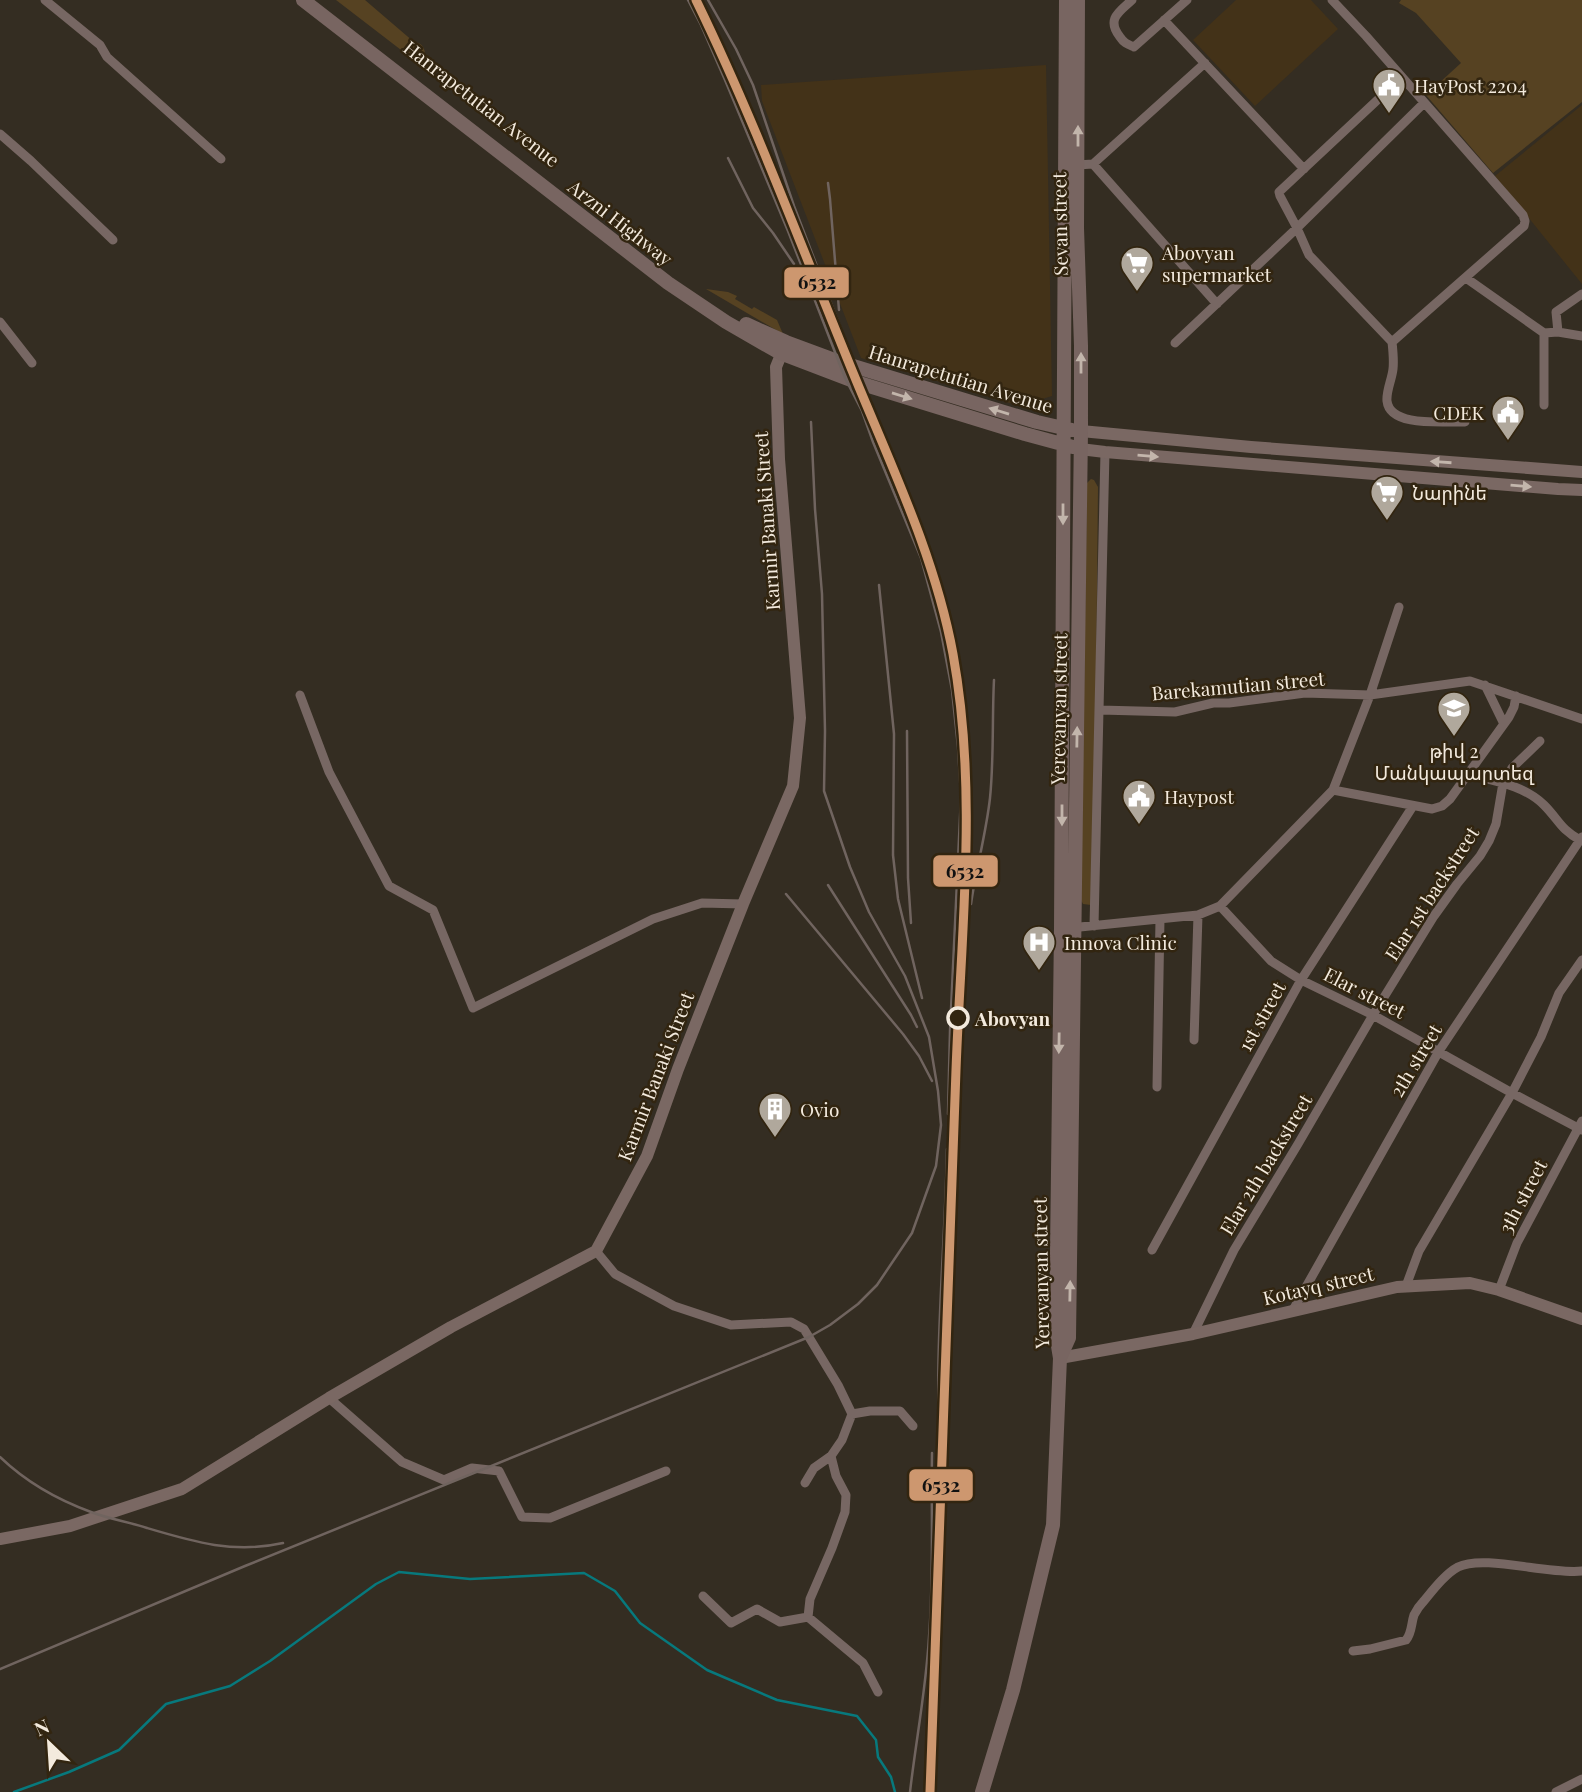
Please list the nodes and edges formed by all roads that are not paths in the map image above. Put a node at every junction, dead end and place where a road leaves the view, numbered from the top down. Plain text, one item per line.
1 (45, 0) edge
2 (303, 0) edge
3 (318, 0) edge
4 (1066, 0) edge
5 (1078, 0) edge
6 (1132, 0) edge
7 (1186, 0) edge
8 (1332, 0) edge
9 (1164, 20) junction
10 (1205, 63) junction
11 (1402, 77) junction
12 (1424, 103) junction
13 (0, 134) edge
14 (221, 159) dead end
15 (1085, 164) junction
16 (1304, 169) junction
17 (1297, 228) junction
18 (113, 240) dead end
19 (1466, 278) junction
20 (1582, 294) edge
21 (1217, 304) junction
22 (0, 322) edge
23 (1558, 332) junction
24 (1544, 333) junction
25 (1582, 336) edge
26 (1392, 342) junction
27 (1175, 343) dead end
28 (786, 351) junction
29 (32, 363) dead end
30 (1544, 405) dead end
31 (1465, 422) dead end
32 (1065, 428) junction
33 (1081, 432) junction
34 (1064, 446) junction
35 (1080, 449) junction
36 (1105, 452) junction
37 (1582, 472) edge
38 (1582, 490) edge
39 (1399, 607) dead end
40 (1485, 685) junction
41 (300, 695) dead end
42 (1370, 695) junction
43 (1516, 696) junction
44 (1100, 710) junction
45 (1582, 719) edge
46 (1504, 724) junction
47 (1540, 741) dead end
48 (1467, 774) junction
49 (1503, 783) junction
50 (1333, 790) junction
51 (1413, 806) junction
52 (1581, 839) edge
53 (743, 904) junction
54 (1220, 906) junction
55 (1198, 915) junction
56 (1160, 919) junction
57 (1094, 926) junction
58 (1068, 928) junction
59 (1582, 960) edge
60 (1301, 980) junction
61 (1373, 1015) junction
62 (1195, 1040) dead end
63 (1439, 1051) junction
64 (1157, 1087) dead end
65 (1512, 1093) junction
66 (1581, 1126) edge
67 (1152, 1250) dead end
68 (596, 1251) junction
69 (1406, 1286) junction
70 (1499, 1290) junction
71 (1293, 1310) junction
72 (1582, 1318) edge
73 (1193, 1334) junction
74 (1060, 1358) junction
75 (329, 1398) junction
76 (852, 1415) junction
77 (914, 1426) dead end
78 (831, 1456) junction
79 (666, 1471) dead end
80 (805, 1483) dead end
81 (0, 1539) edge
82 (1582, 1571) edge
83 (703, 1597) dead end
84 (808, 1617) junction
85 (1353, 1651) dead end
86 (878, 1692) dead end
87 (1582, 1779) edge
88 (982, 1792) edge
89 (1556, 1792) edge

1 - 14 street
2 - 28 main road, Arzni Highway
3 - 28 main road, Hanrapetutian Avenue
4 - 32 main road, Sevan street
15 -> 5 main road, Sevan street
6 - 9 street
7 - 9 street
8 - 11 street
9 - 10 street
10 - 15 street
10 - 16 street
11 - 12 street
11 - 16 street
12 - 17 street
12 - 19 street
13 - 18 street
15 - 21 street
33 -> 15 main road, Sevan street
16 - 17 street
17 - 21 street
17 - 26 street
19 - 24 street
19 - 26 street
20 - 23 street
21 - 27 street
22 - 29 street
23 - 24 street
23 - 25 street
24 - 30 street
26 - 31 street
32 -> 28 main road, Hanrapetutian Avenue
28 -> 34 main road, Hanrapetutian Avenue
28 - 53 street, Karmir Banaki Street
32 - 33 main road, Hanrapetutian Avenue
32 - 34 main road, Sevan street
33 - 35 main road, Sevan street
37 -> 33 street, Hanrapetutian Avenue
34 - 35 main road, Hanrapetutian Avenue
34 -> 58 main road, Yerevanyan street
35 - 36 street, Hanrapetutian Avenue
58 -> 35 main road, Yerevanyan street
36 -> 38 street, Hanrapetutian Avenue
36 - 44 street
39 - 42 street
40 - 42 street, Barekamutian street
40 - 43 street, Barekamutian street
40 - 46 street
41 - 53 street
42 - 44 street, Barekamutian street
42 - 50 street
43 - 45 street, Barekamutian street
43 - 46 street
44 - 57 street
46 - 48 street
47 - 49 street
48 - 49 street
48 - 51 street
49 - 52 street
49 - 61 street, Elar 1st backstreet
50 - 51 street
50 - 54 street
51 - 60 street, 1st street
52 - 63 street, 2th street
53 - 68 street, Karmir Banaki Street
54 - 55 street
54 - 60 street, Elar street
55 - 56 street
55 - 62 street
56 - 57 street
56 - 64 street
57 - 58 street
58 - 74 main road, Yerevanyan street
59 - 65 street
60 - 61 street, Elar street
60 - 67 street, 1st street
61 - 63 street, Elar street
61 - 73 street, Elar 2th backstreet
63 - 65 street, Elar street
63 - 71 street, 2th street
65 - 66 street, Elar street
65 - 69 street
66 - 70 street, 3th street
68 - 75 street
68 - 76 street
69 - 70 street, Kotayq street
69 - 71 street, Kotayq street
70 - 72 street, Kotayq street
71 - 73 street, Kotayq street
73 - 74 street, Kotayq street
74 - 88 main road, Yerevanyan street
75 - 79 street
75 - 81 street
76 - 77 street
76 - 78 street
78 - 80 street
78 - 84 street
82 - 85 street
83 - 84 street
84 - 86 street
87 - 89 street

